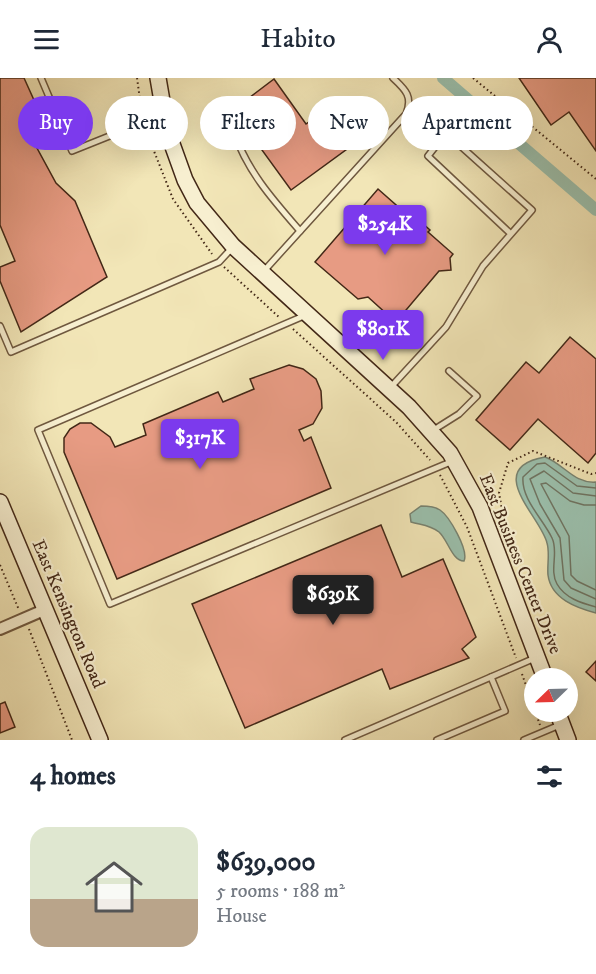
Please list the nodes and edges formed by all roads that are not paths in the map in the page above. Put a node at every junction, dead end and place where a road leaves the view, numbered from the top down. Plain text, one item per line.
1 (41, 78) edge
2 (158, 78) edge
3 (393, 78) edge
4 (160, 96) edge
5 (105, 137) edge
6 (175, 150) edge
7 (240, 150) edge
8 (300, 231) junction
9 (511, 234) junction
10 (232, 246) junction
11 (262, 273) junction
12 (307, 314) junction
13 (0, 326) edge
14 (449, 371) dead end
15 (389, 389) junction
16 (432, 431) junction
17 (454, 461) junction
18 (0, 502) edge
19 (44, 609) junction
20 (0, 629) edge
21 (537, 658) junction
22 (541, 668) edge
23 (491, 677) junction
24 (553, 722) edge
25 (561, 722) edge
26 (100, 740) edge
27 (345, 740) edge
28 (437, 740) edge
29 (524, 740) edge
30 (568, 740) edge

1 - 5 lane
2 - 4 street, East Business Center Drive
3 - 8 lane
6 - 10 street, East Business Center Drive
7 - 8 lane
8 - 11 lane
9 - 9 lane
9 - 15 lane
10 - 11 street, East Business Center Drive
10 - 13 lane
11 - 12 street, East Business Center Drive
12 - 15 street, East Business Center Drive
12 - 17 lane
14 - 16 lane
15 - 16 street, East Business Center Drive
16 - 17 street, East Business Center Drive
17 - 21 street, East Business Center Drive
18 - 19 street, East Kensington Road
19 - 20 street
19 - 26 street, East Kensington Road
21 - 22 street, East Business Center Drive
21 - 23 lane
23 - 27 lane
23 - 28 lane
24 - 29 lane
25 - 30 street

